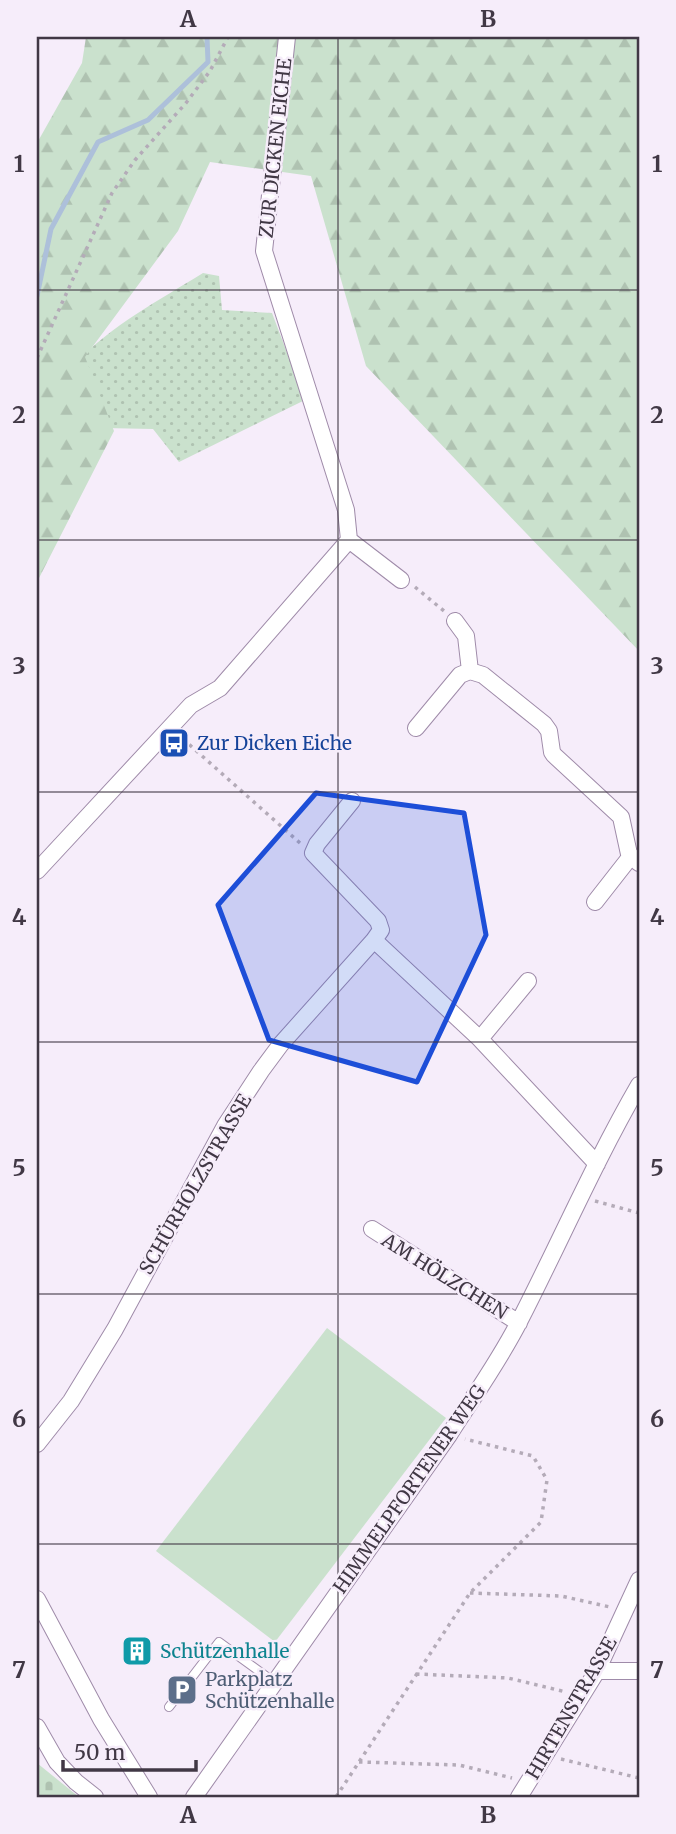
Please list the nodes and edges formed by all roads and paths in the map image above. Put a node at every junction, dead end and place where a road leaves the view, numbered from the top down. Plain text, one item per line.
1 (228, 37) edge
2 (287, 37) edge
3 (37, 358) edge
4 (349, 540) junction
5 (401, 580) joint
6 (455, 621) joint
7 (470, 671) junction
8 (171, 728) junction
9 (416, 728) dead end
10 (352, 801) dead end
11 (313, 853) junction
12 (635, 860) edge
13 (37, 871) edge
14 (595, 902) dead end
15 (374, 940) junction
16 (528, 981) dead end
17 (480, 1039) junction
18 (639, 1085) edge
19 (597, 1164) junction
20 (594, 1201) dead end
21 (639, 1213) edge
22 (372, 1229) dead end
23 (519, 1322) junction
24 (449, 1435) junction
25 (37, 1444) edge
26 (639, 1580) edge
27 (470, 1594) junction
28 (37, 1599) edge
29 (625, 1611) junction
30 (597, 1671) junction
31 (639, 1671) edge
32 (416, 1674) junction
33 (274, 1682) junction
34 (582, 1696) junction
35 (169, 1707) dead end
36 (37, 1727) edge
37 (545, 1756) junction
38 (359, 1762) junction
39 (639, 1778) edge
40 (529, 1782) junction
41 (95, 1797) edge
42 (149, 1797) edge
43 (194, 1797) edge
44 (335, 1797) edge
45 (519, 1797) edge

1 - 3 path
2 - 4 street, ZUR DICKEN EICHE
4 - 5 street
4 - 8 street
5 - 6 path
6 - 7 street
7 - 9 street
7 - 12 street
8 - 11 path
8 - 13 street
10 - 11 street
11 - 15 street
12 - 14 street
15 - 17 street
15 - 25 street, SCHÜRHOLZSTRASSE
16 - 17 street
17 - 19 street
18 - 19 street, HIMMELPFORTENER WEG
19 - 23 street, HIMMELPFORTENER WEG
20 - 21 path
22 - 23 street, AM HÖLZCHEN
23 - 24 street, HIMMELPFORTENER WEG
24 - 27 path
24 - 33 street, HIMMELPFORTENER WEG
26 - 29 street, HIRTENSTRASSE
27 - 29 path
27 - 32 path
28 - 42 street
29 - 30 street, HIRTENSTRASSE
30 - 31 street
30 - 34 street, HIRTENSTRASSE
32 - 34 path
32 - 38 path
33 - 35 lane
33 - 43 street, HIMMELPFORTENER WEG
34 - 37 street, HIRTENSTRASSE
36 - 41 street
37 - 39 path
37 - 40 street, HIRTENSTRASSE
38 - 40 path
38 - 44 path
40 - 45 street, HIRTENSTRASSE

